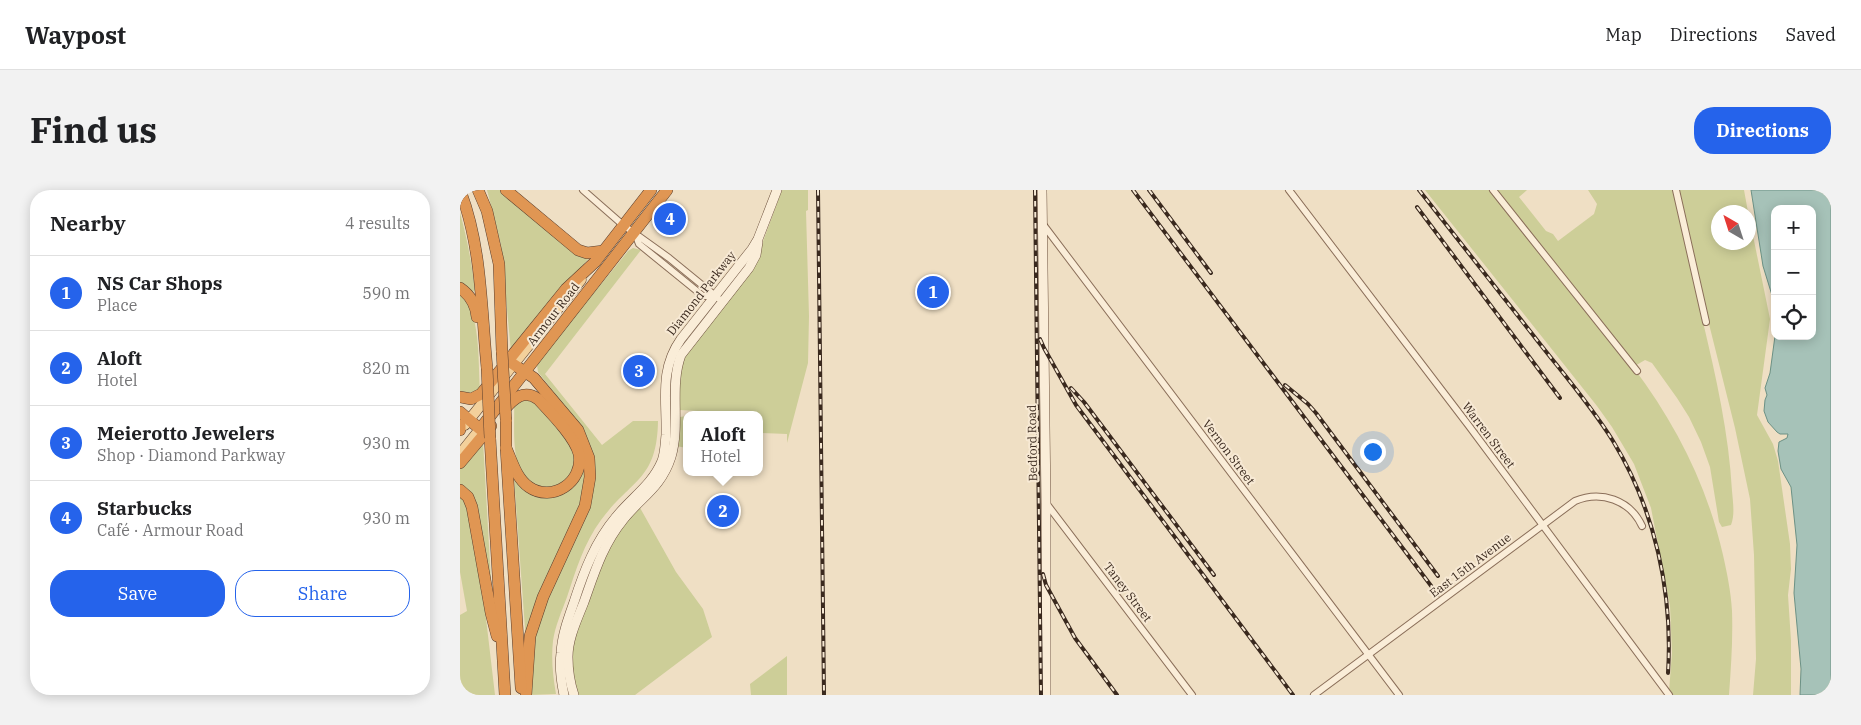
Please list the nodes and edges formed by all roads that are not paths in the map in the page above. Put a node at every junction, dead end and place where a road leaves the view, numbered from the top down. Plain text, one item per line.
1 (460, 190) edge
2 (478, 190) edge
3 (506, 190) edge
4 (583, 190) edge
5 (651, 190) edge
6 (667, 190) edge
7 (776, 190) edge
8 (1042, 190) edge
9 (1289, 190) edge
10 (1493, 190) edge
11 (1676, 190) edge
12 (1042, 223) junction
13 (624, 225) junction
14 (634, 233) junction
15 (603, 251) junction
16 (594, 262) junction
17 (460, 288) edge
18 (719, 298) junction
19 (1706, 322) dead end
20 (484, 343) junction
21 (513, 364) junction
22 (1636, 371) dead end
23 (524, 372) junction
24 (460, 397) edge
25 (460, 412) edge
26 (464, 423) edge
27 (480, 429) junction
28 (460, 431) edge
29 (506, 448) junction
30 (460, 454) edge
31 (460, 463) edge
32 (460, 490) edge
33 (1046, 503) junction
34 (1542, 525) junction
35 (1642, 526) dead end
36 (1368, 655) junction
37 (503, 658) junction
38 (506, 695) edge
39 (521, 695) edge
40 (526, 695) edge
41 (564, 695) edge
42 (574, 695) edge
43 (1046, 695) edge
44 (1192, 695) edge
45 (1314, 695) edge
46 (1398, 695) edge
47 (1669, 695) edge

1 - 20 highway
2 - 29 highway, bridge
3 - 15 highway
4 - 13 street
5 - 13 highway, Armour Road
6 - 14 highway, Armour Road
7 - 18 street, Diamond Parkway
8 - 12 street, Bedford Road
9 - 34 street, Warren Street
10 - 22 street
11 - 19 street
12 - 33 street, Bedford Road
12 - 36 street, Vernon Street
13 - 14 street
13 - 15 highway, Armour Road
14 - 18 street
14 - 23 highway, Armour Road
15 - 16 highway, Armour Road
16 - 21 main road, Armour Road
16 - 24 highway
17 - 20 highway
18 - 41 street, Diamond Parkway
18 - 42 street, Diamond Parkway
20 - 37 highway, bridge
21 - 23 highway
21 - 26 main road, Armour Road
23 - 27 highway, Armour Road
23 - 40 highway
25 - 26 highway
26 - 27 highway
26 - 28 highway
27 - 30 main road, Armour Road
29 - 31 highway
29 - 39 highway
32 - 37 highway
33 - 43 street, Bedford Road
33 - 44 street, Taney Street
34 - 35 street, East 15th Avenue
34 - 36 street, East 15th Avenue
34 - 47 street, Warren Street
36 - 45 street, East 15th Avenue
36 - 46 street, Vernon Street
37 - 38 highway

